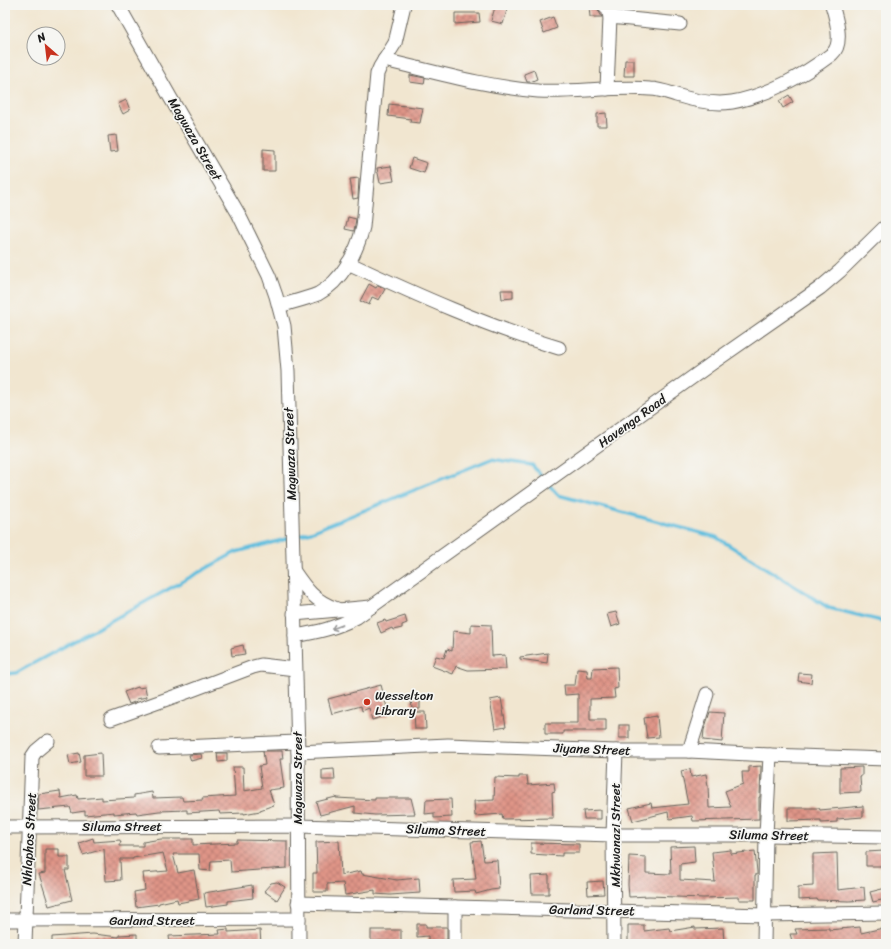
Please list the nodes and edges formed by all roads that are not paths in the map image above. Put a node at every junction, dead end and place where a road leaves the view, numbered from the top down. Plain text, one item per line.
1 (118, 5) edge
2 (404, 5) edge
3 (604, 5) edge
4 (832, 5) edge
5 (610, 17) junction
6 (680, 24) dead end
7 (384, 60) junction
8 (607, 89) junction
9 (886, 226) edge
10 (348, 263) junction
11 (280, 306) junction
12 (559, 348) dead end
13 (293, 570) junction
14 (371, 607) junction
15 (342, 610) junction
16 (294, 614) junction
17 (295, 636) junction
18 (295, 669) junction
19 (707, 694) dead end
20 (111, 719) dead end
21 (48, 741) dead end
22 (298, 747) junction
23 (159, 748) dead end
24 (616, 750) junction
25 (689, 751) junction
26 (770, 755) junction
27 (886, 759) edge
28 (298, 826) junction
29 (5, 827) edge
30 (29, 827) junction
31 (613, 835) junction
32 (766, 835) junction
33 (886, 837) edge
34 (298, 903) junction
35 (456, 907) junction
36 (615, 910) junction
37 (886, 913) edge
38 (765, 915) junction
39 (299, 919) junction
40 (5, 920) edge
41 (25, 920) junction
42 (25, 944) edge
43 (299, 944) edge
44 (455, 944) edge
45 (614, 944) edge
46 (764, 944) edge

1 - 11 street, Magwaza Street
2 - 7 street
3 - 5 street
4 - 8 street
5 - 6 street
5 - 8 street
7 - 8 street
7 - 10 street
9 - 14 street, Havenga Road
10 - 11 street
10 - 12 street
11 - 13 street, Magwaza Street
13 - 15 street
13 - 16 street, Magwaza Street
14 - 15 street, Havenga Road
14 -> 17 street, Havenga Road
15 - 16 street, Havenga Road
16 - 17 street, Magwaza Street
17 - 18 street, Magwaza Street
18 - 20 street
18 - 22 street, Magwaza Street
19 - 25 street
21 - 30 street, Nhlaphos Street
22 - 23 street, Jiyane Street
22 - 24 street, Jiyane Street
22 - 28 street, Magwaza Street
24 - 25 street, Jiyane Street
24 - 31 street, Mkhwanazi Street
25 - 26 street, Jiyane Street
26 - 27 street, Jiyane Street
26 - 32 street
28 - 30 street, Siluma Street
28 - 31 street, Siluma Street
28 - 34 street, Magwaza Street
29 - 30 street, Siluma Street
30 - 41 street, Nhlaphos Street
31 - 32 street, Siluma Street
31 - 36 street, Mkhwanazi Street
32 - 33 street, Siluma Street
32 - 38 street
34 - 35 street, Garland Street
34 - 39 street, Magwaza Street
35 - 36 street, Garland Street
35 - 44 street
36 - 38 street, Garland Street
36 - 45 street, Mkhwanazi Street
37 - 38 street, Garland Street
38 - 46 street
39 - 41 street, Garland Street
39 - 43 street, Magwaza Street
40 - 41 street, Garland Street
41 - 42 street, Nhlaphos Street

